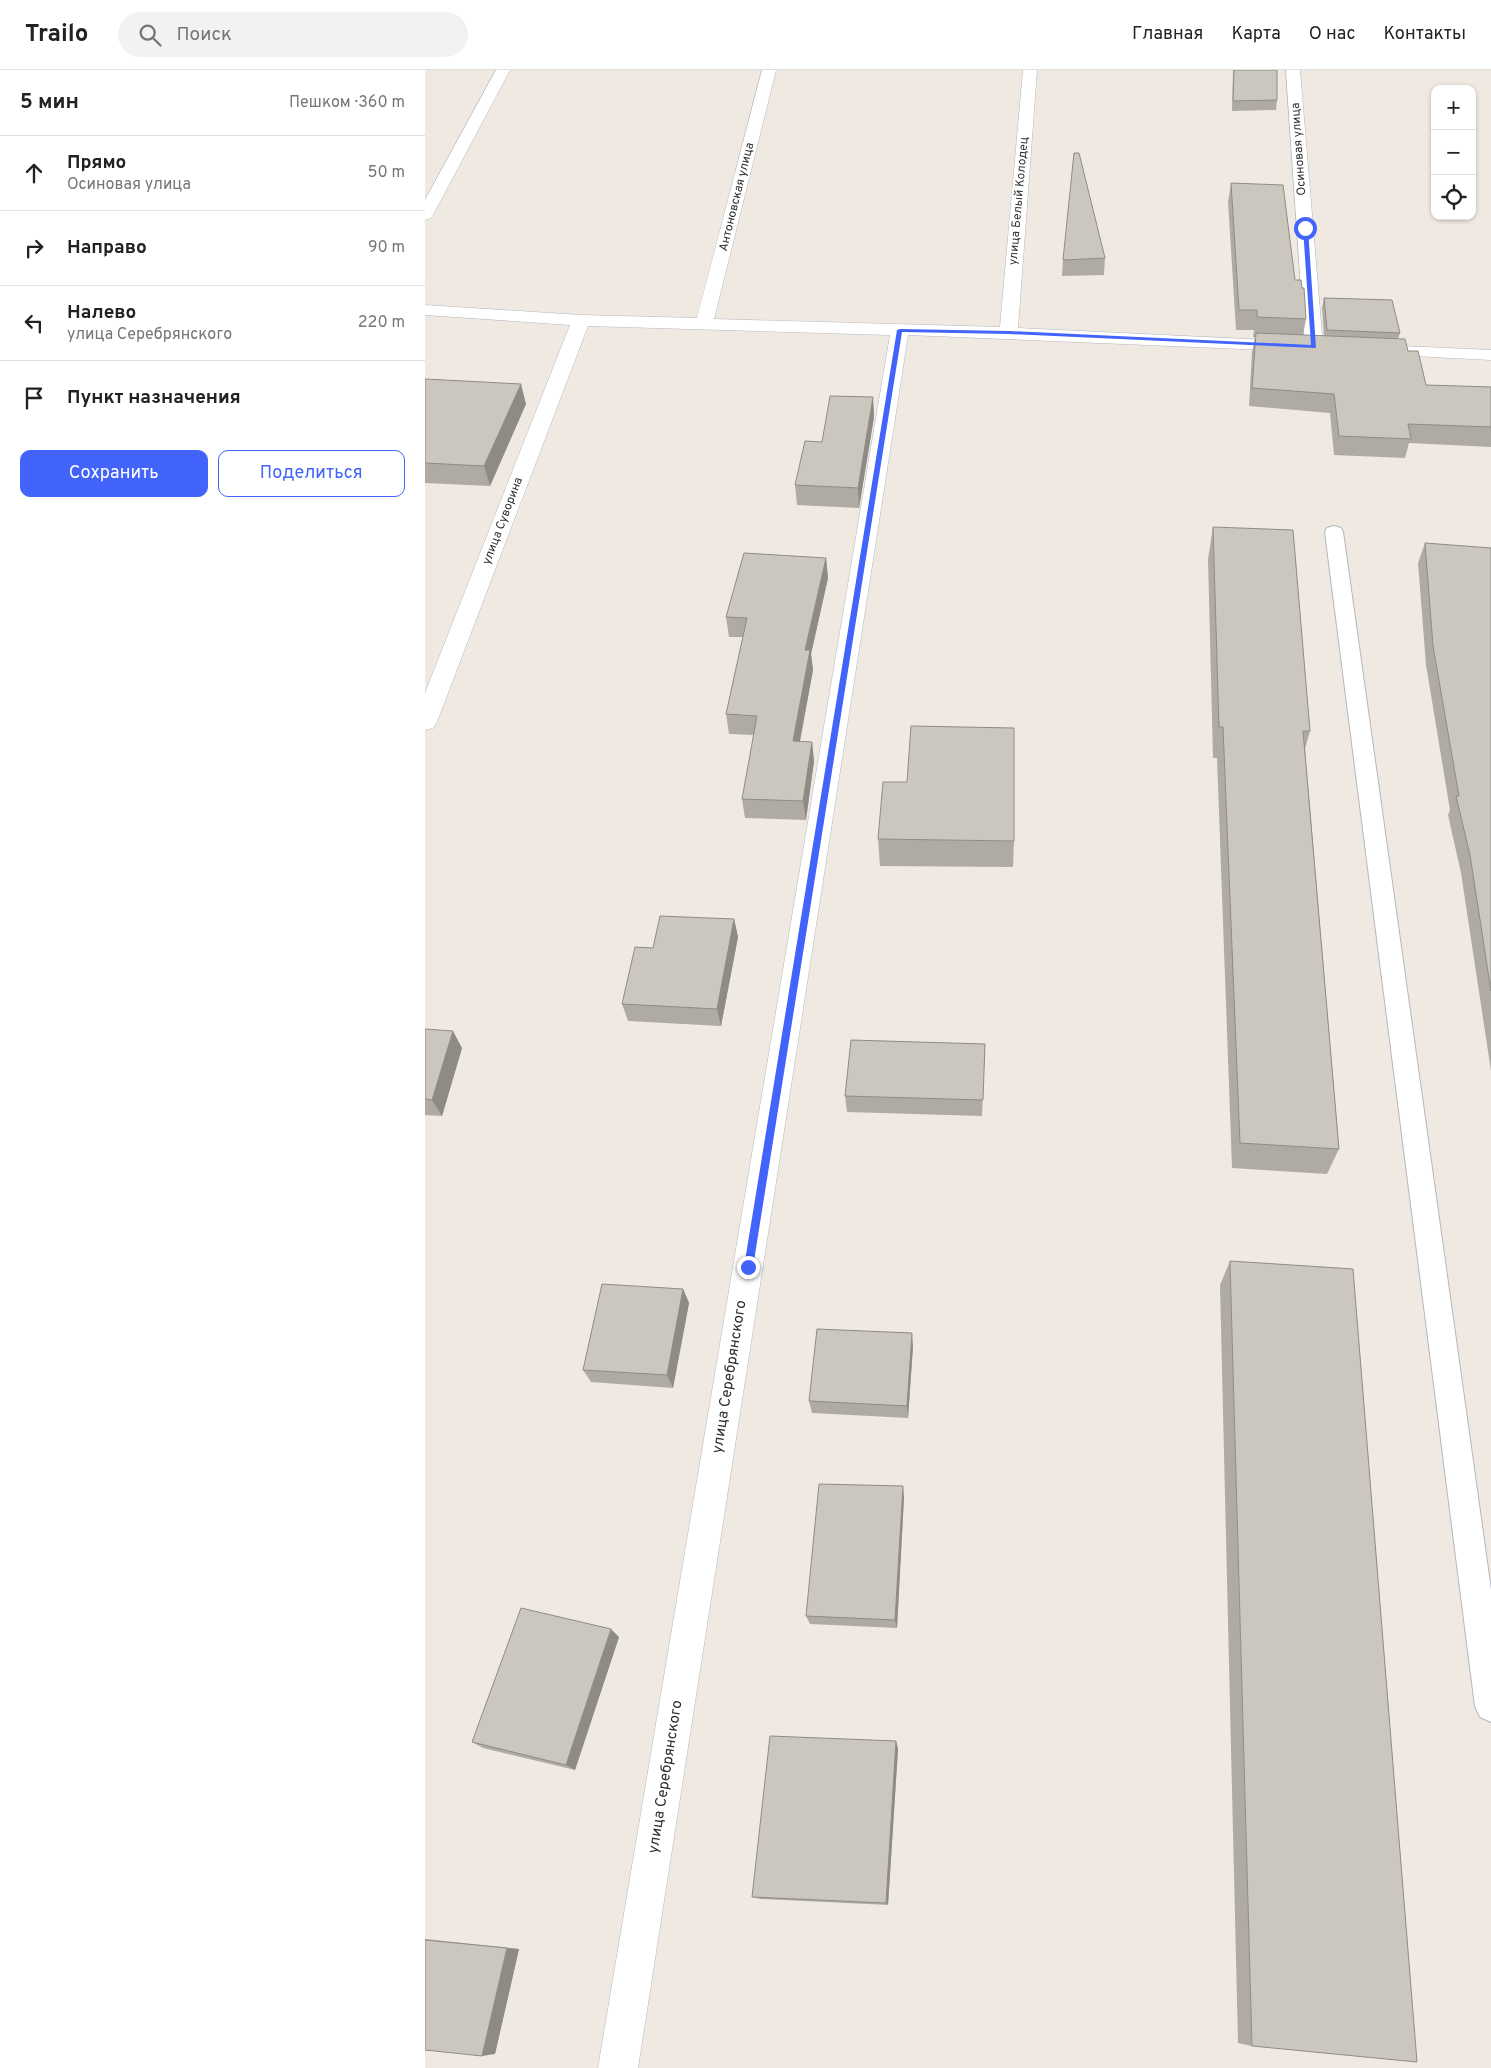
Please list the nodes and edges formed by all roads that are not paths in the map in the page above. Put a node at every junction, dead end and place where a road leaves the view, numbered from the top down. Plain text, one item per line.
1 (503, 70) edge
2 (769, 70) edge
3 (1030, 70) edge
4 (1293, 70) edge
5 (425, 215) edge
6 (425, 310) edge
7 (581, 320) junction
8 (704, 324) junction
9 (900, 330) junction
10 (1009, 333) junction
11 (1314, 347) junction
12 (1334, 348) edge
13 (1363, 349) edge
14 (1491, 355) edge
15 (1334, 532) dead end
16 (425, 722) edge
17 (1491, 1706) edge
18 (619, 2068) edge

1 - 5 street
2 - 8 street, Антоновская улица
3 - 10 street, улица Белый Колодец
4 - 11 street, Осиновая улица
6 - 7 street
7 - 8 street
7 - 16 street, улица Суворина
8 - 9 street
9 - 10 street
9 - 18 street, улица Серебрянского
10 - 11 street
11 - 12 street
13 - 14 street
15 - 17 lane

